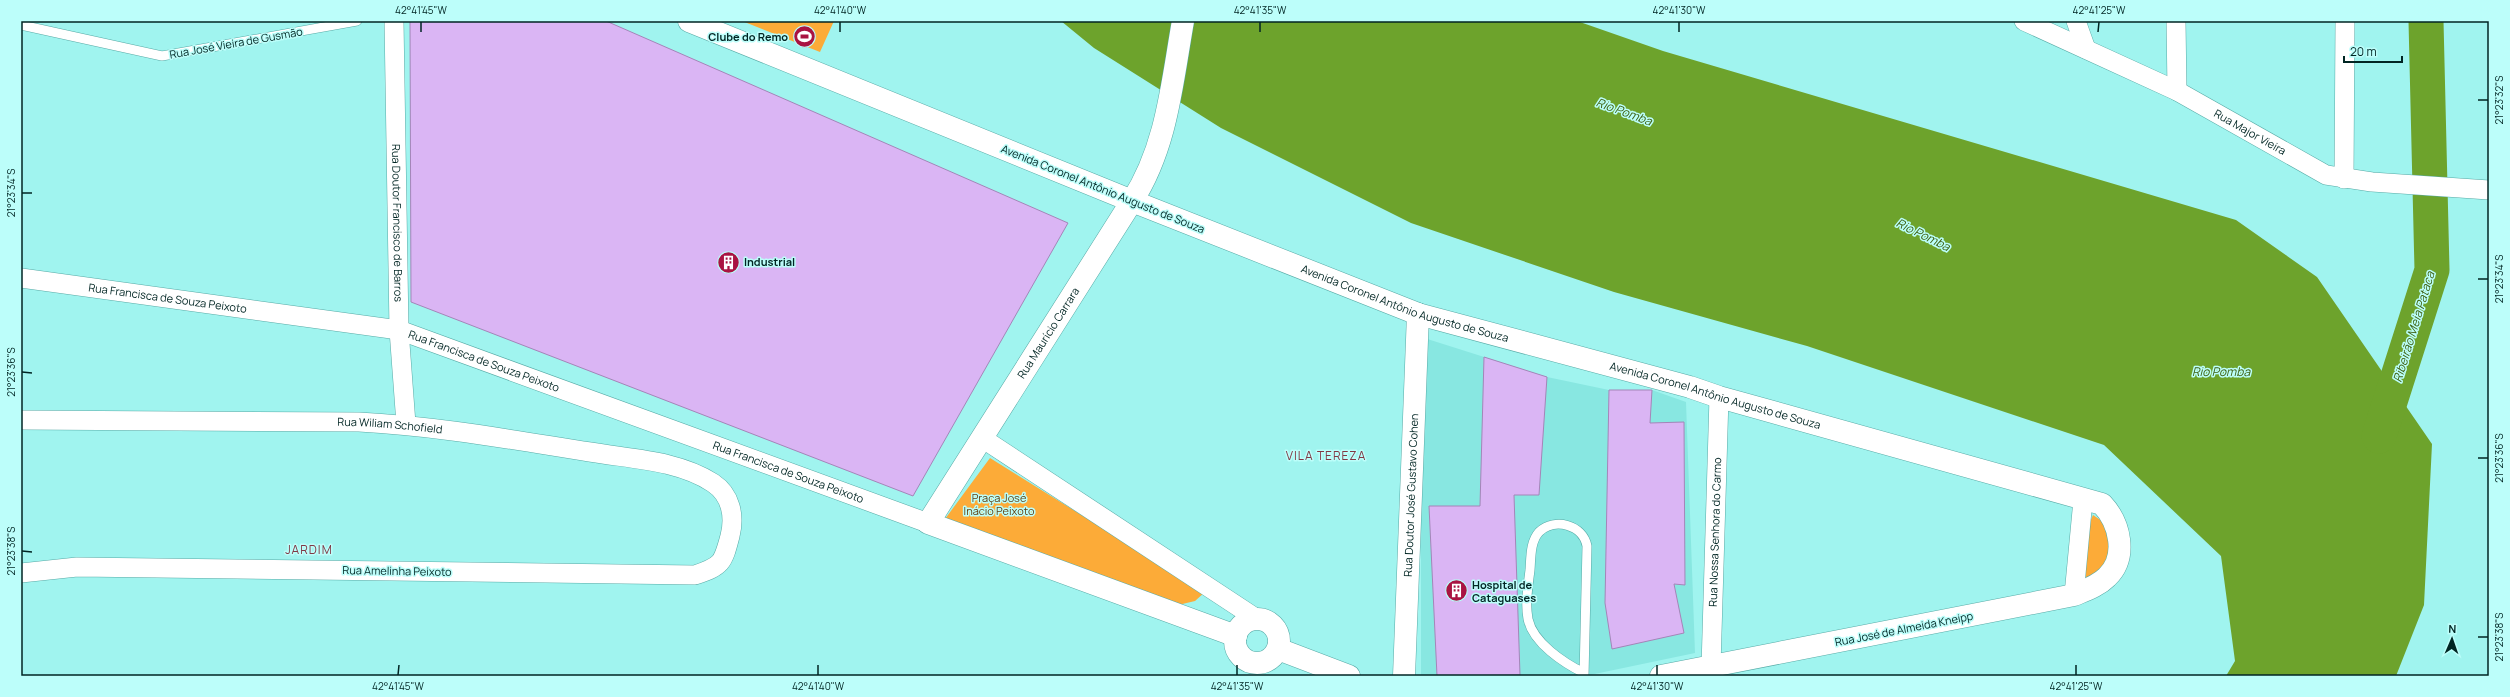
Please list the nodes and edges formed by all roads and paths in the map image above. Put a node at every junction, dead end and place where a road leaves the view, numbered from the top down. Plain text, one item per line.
1 (357, 21) edge
2 (394, 21) edge
3 (689, 21) edge
4 (1183, 21) edge
5 (2024, 21) edge
6 (2076, 21) edge
7 (2176, 21) edge
8 (2346, 21) edge
9 (21, 25) edge
10 (2086, 49) junction
11 (2178, 91) junction
12 (2344, 179) junction
13 (2487, 190) edge
14 (1132, 201) junction
15 (21, 278) edge
16 (1418, 314) junction
17 (399, 330) junction
18 (1719, 397) junction
19 (21, 420) edge
20 (406, 424) junction
21 (982, 438) junction
22 (2083, 500) junction
23 (732, 515) joint
24 (928, 523) junction
25 (2120, 544) joint
26 (21, 573) edge
27 (2074, 595) junction
28 (1257, 619) junction
29 (1238, 645) junction
30 (1268, 662) edge
31 (1711, 667) junction
32 (1584, 674) edge
33 (1243, 676) edge
34 (1349, 676) edge
35 (1404, 676) edge
36 (1661, 676) edge

1 - 9 lane, Rua José Vieira de Gusmão
2 - 17 street, Rua Doutor Francisco de Barros
3 - 14 street, Avenida Coronel Antônio Augusto de Souza
4 - 14 street, Rua Maurício Carrara
5 - 10 street, Rua Major Vieira
6 - 10 street
7 - 11 street
8 - 12 street
10 - 11 street, Rua Major Vieira
11 - 12 street, Rua Major Vieira
12 - 13 street, Rua Major Vieira
14 - 16 street, Avenida Coronel Antônio Augusto de Souza
14 - 21 street, Rua Maurício Carrara
15 - 17 street, Rua Francisca de Souza Peixoto
16 - 18 street, Avenida Coronel Antônio Augusto de Souza
16 - 35 street, Rua Doutor José Gustavo Cohen
17 - 20 street, Rua Doutor Francisco de Barros
17 - 24 street, Rua Francisca de Souza Peixoto
18 - 22 street, Avenida Coronel Antônio Augusto de Souza
18 - 31 street, Rua Nossa Senhora do Carmo
19 - 20 street, Rua Wiliam Schofield
20 - 23 street, Rua Wiliam Schofield
21 - 24 street, Rua Maurício Carrara
21 - 28 street
22 - 25 street, Avenida Coronel Antônio Augusto de Souza
22 - 27 street
23 - 26 street, Rua Amelinha Peixoto
24 - 29 street
25 - 27 street, Rua José de Almeida Kneipp
27 - 31 street, Rua José de Almeida Kneipp
28 - 29 street
28 - 30 street
29 - 30 street
29 - 33 street
30 - 34 street
31 - 36 street, Rua José de Almeida Kneipp
32 - 32 lane

